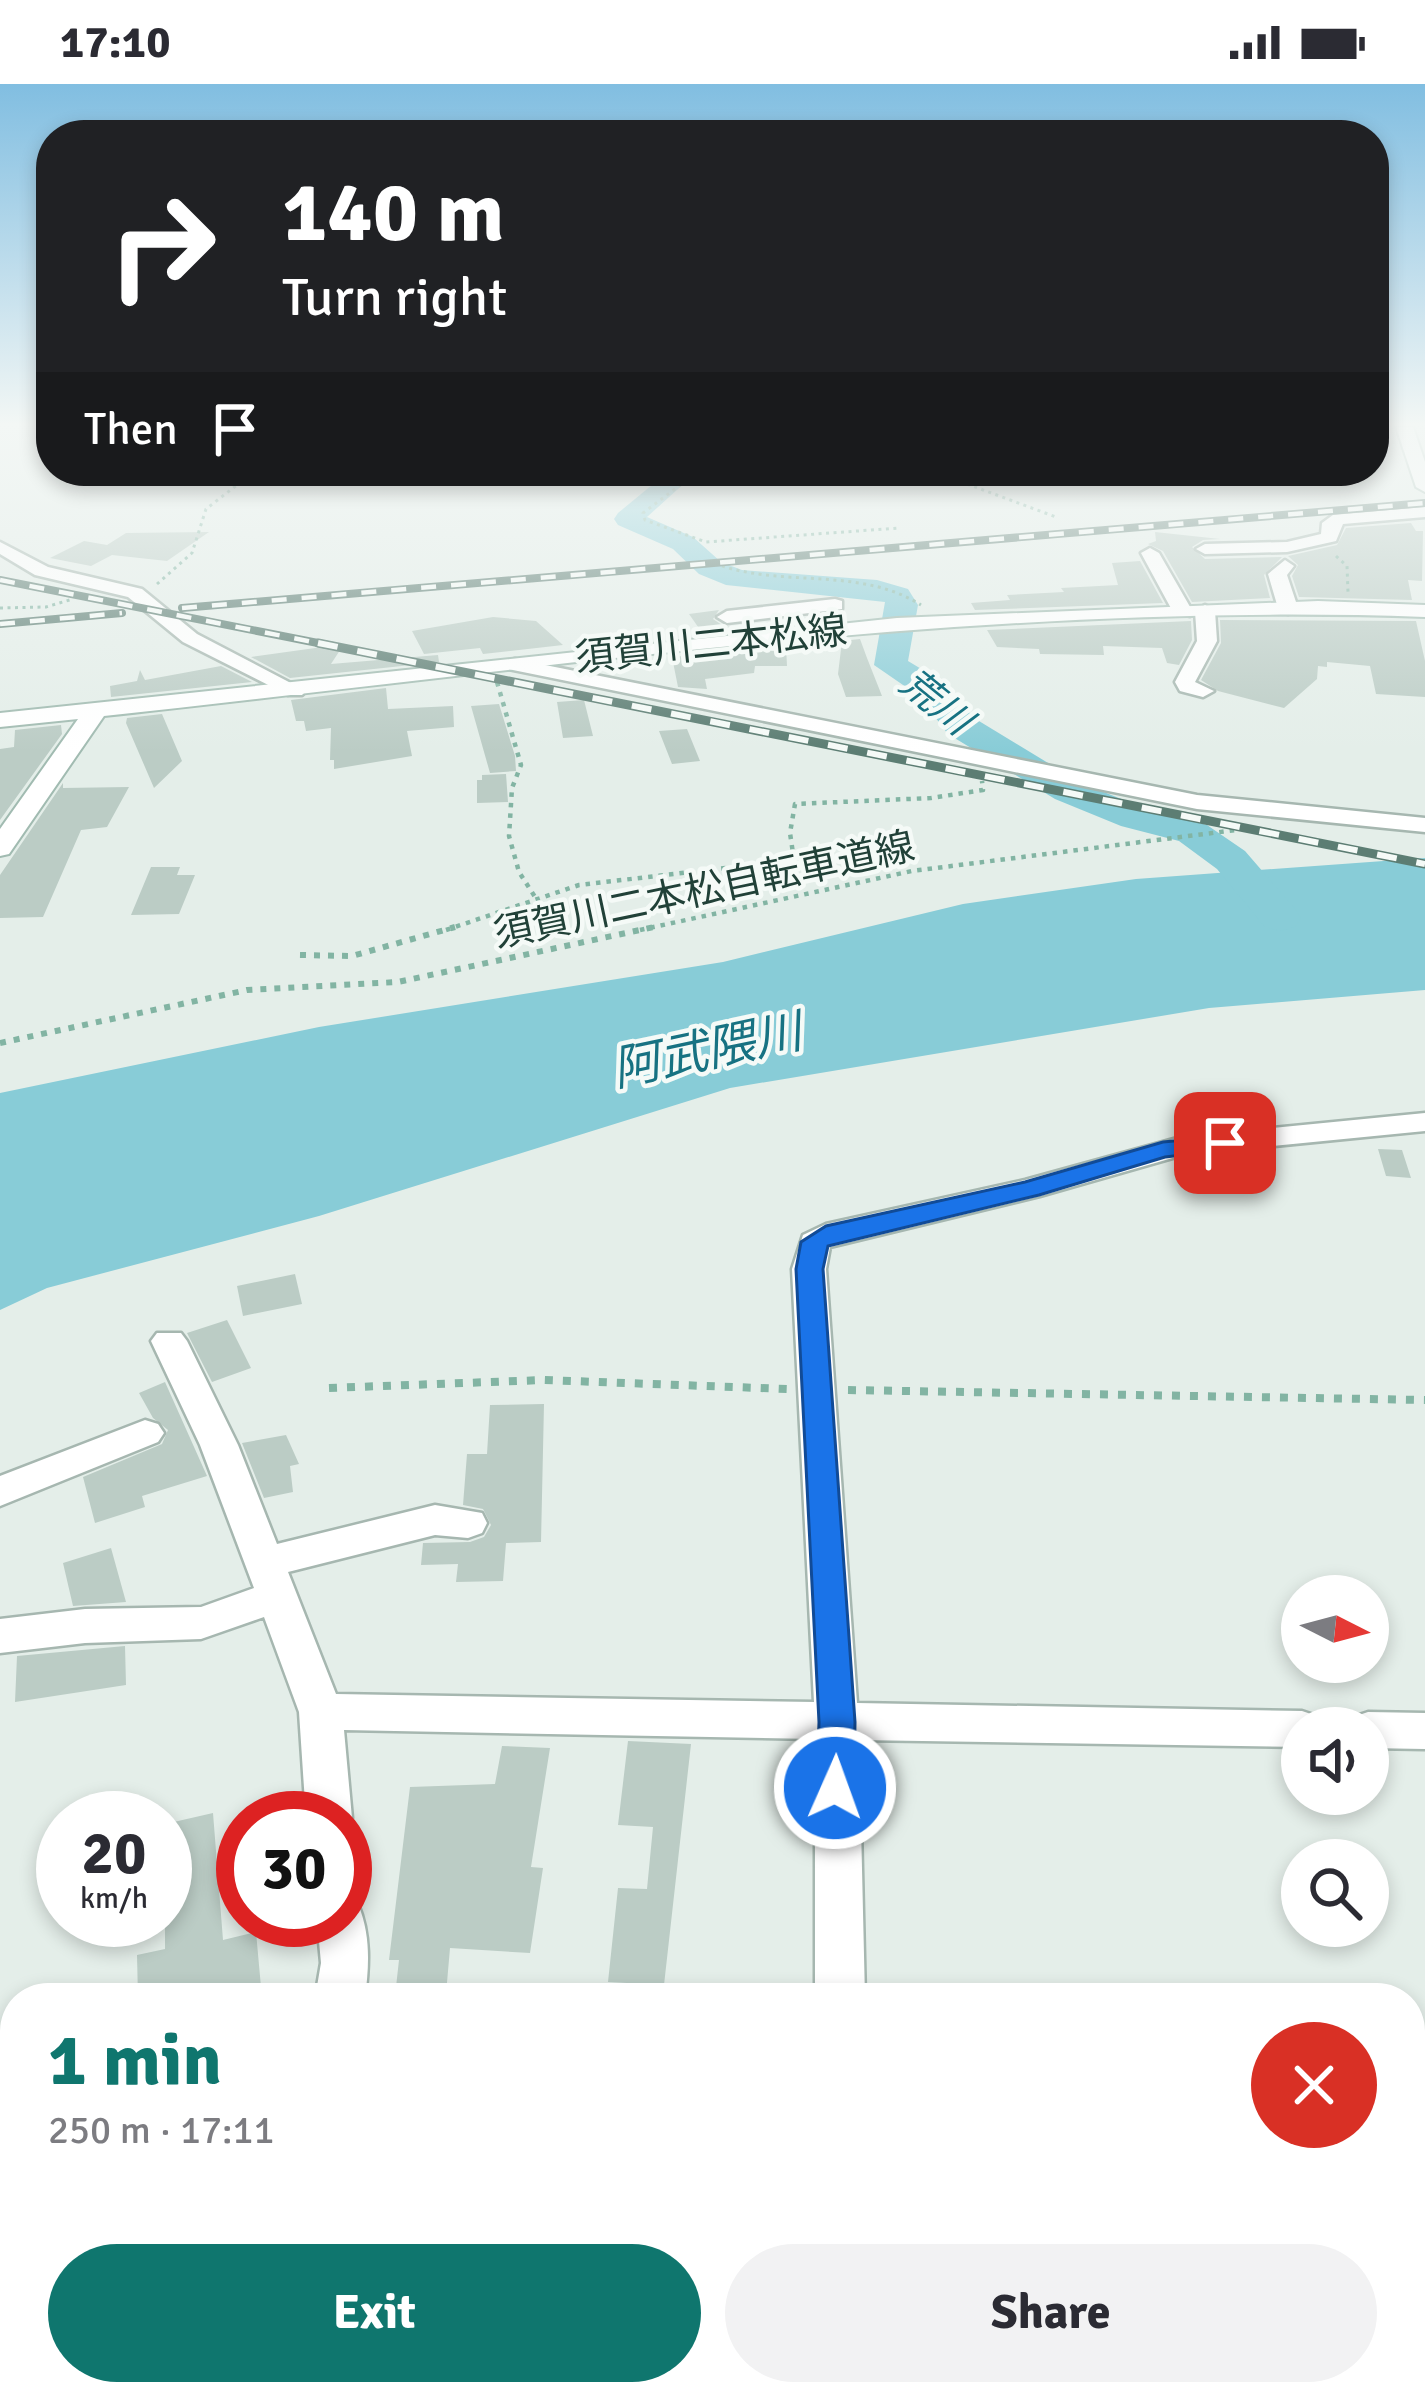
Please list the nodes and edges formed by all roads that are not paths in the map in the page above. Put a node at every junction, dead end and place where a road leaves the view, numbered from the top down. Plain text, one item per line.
1 (1330, 535) edge
2 (0, 547) edge
3 (1205, 549) dead end
4 (1150, 553) dead end
5 (0, 566) edge
6 (1285, 566) dead end
7 (42, 571) junction
8 (836, 605) dead end
9 (1288, 608) junction
10 (1194, 611) junction
11 (1425, 611) edge
12 (749, 615) junction
13 (727, 617) dead end
14 (768, 637) junction
15 (503, 666) junction
16 (296, 691) junction
17 (1202, 692) dead end
18 (95, 712) junction
19 (0, 720) edge
20 (1425, 825) edge
21 (0, 848) edge
22 (1425, 1123) edge
23 (169, 1341) dead end
24 (145, 1433) dead end
25 (0, 1492) edge
26 (468, 1523) dead end
27 (270, 1580) junction
28 (0, 1636) edge
29 (321, 1712) junction
30 (837, 1722) junction
31 (1281, 1729) edge
32 (1389, 1730) edge
33 (1425, 1731) edge
34 (327, 1791) edge
35 (344, 1947) edge
36 (342, 1983) edge
37 (840, 1983) edge

1 - 3 street
2 - 7 street
4 - 10 street
5 - 7 street
6 - 9 street
7 - 16 street
8 - 12 street
9 - 10 main road, 須賀川二本松線
9 - 11 main road, 須賀川二本松線
10 - 14 main road, 須賀川二本松線
10 - 17 street
12 - 13 street
12 - 14 street
14 - 15 main road, 須賀川二本松線
15 - 16 main road, 須賀川二本松線
15 - 20 street
16 - 18 main road, 須賀川二本松線
18 - 19 main road, 須賀川二本松線
18 - 21 main road
22 - 30 street
23 - 27 street
24 - 25 street
26 - 27 street
27 - 28 street
27 - 29 street
29 - 30 street
29 - 34 street
30 - 31 street
30 - 37 street
32 - 33 street
35 - 36 street

